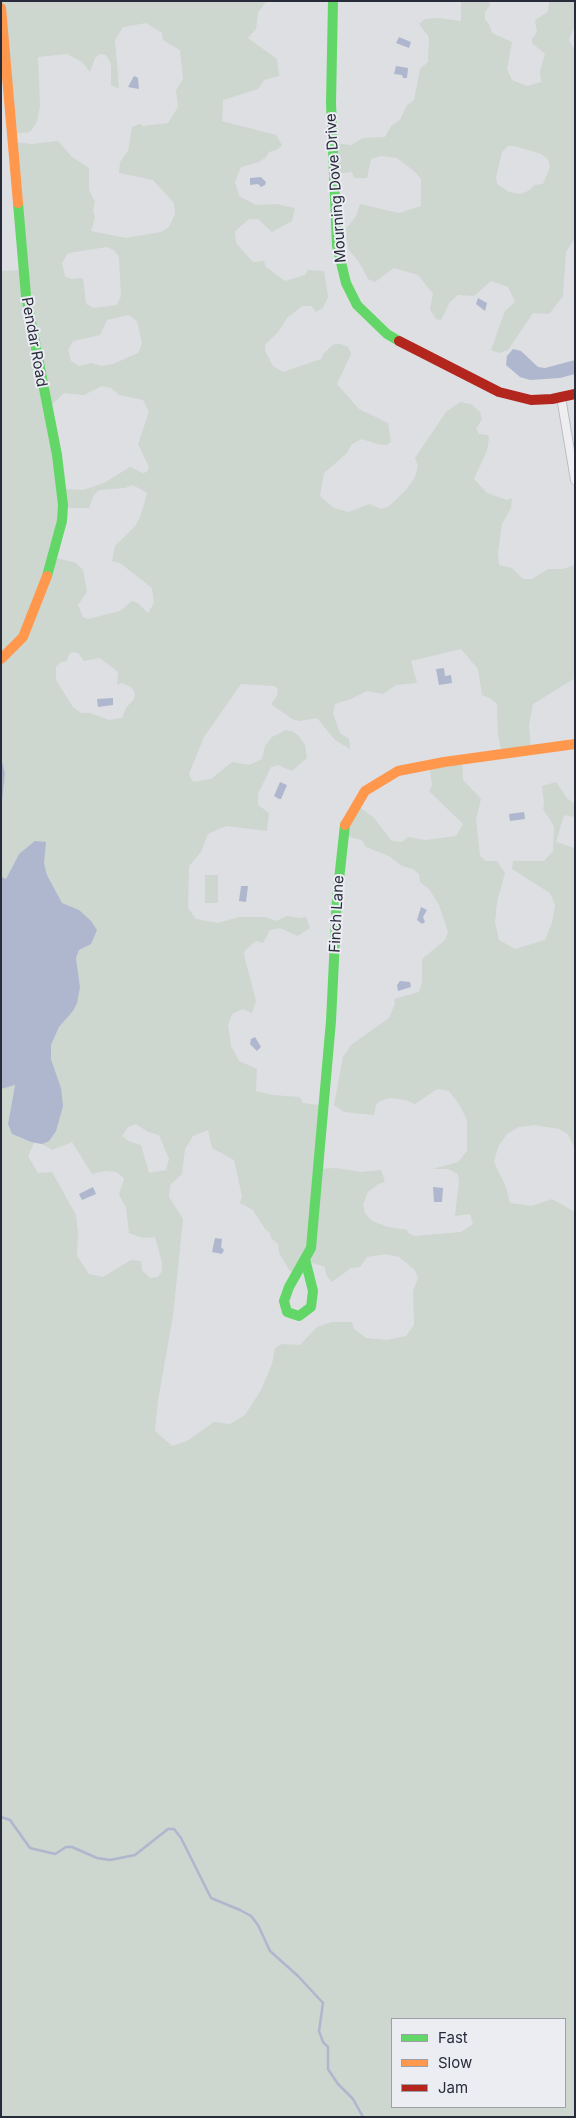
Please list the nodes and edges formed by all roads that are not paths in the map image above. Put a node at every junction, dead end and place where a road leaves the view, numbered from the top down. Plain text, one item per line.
1 (333, 1) edge
2 (1, 8) edge
3 (575, 394) edge
4 (561, 397) junction
5 (575, 480) edge
6 (1, 659) edge
7 (575, 744) edge
8 (305, 1258) junction

1 - 4 street, Mourning Dove Drive
2 - 6 street, Pendar Road
3 - 4 street, Mourning Dove Drive
4 - 5 street
7 - 8 street, Finch Lane
8 - 8 street, Finch Lane

